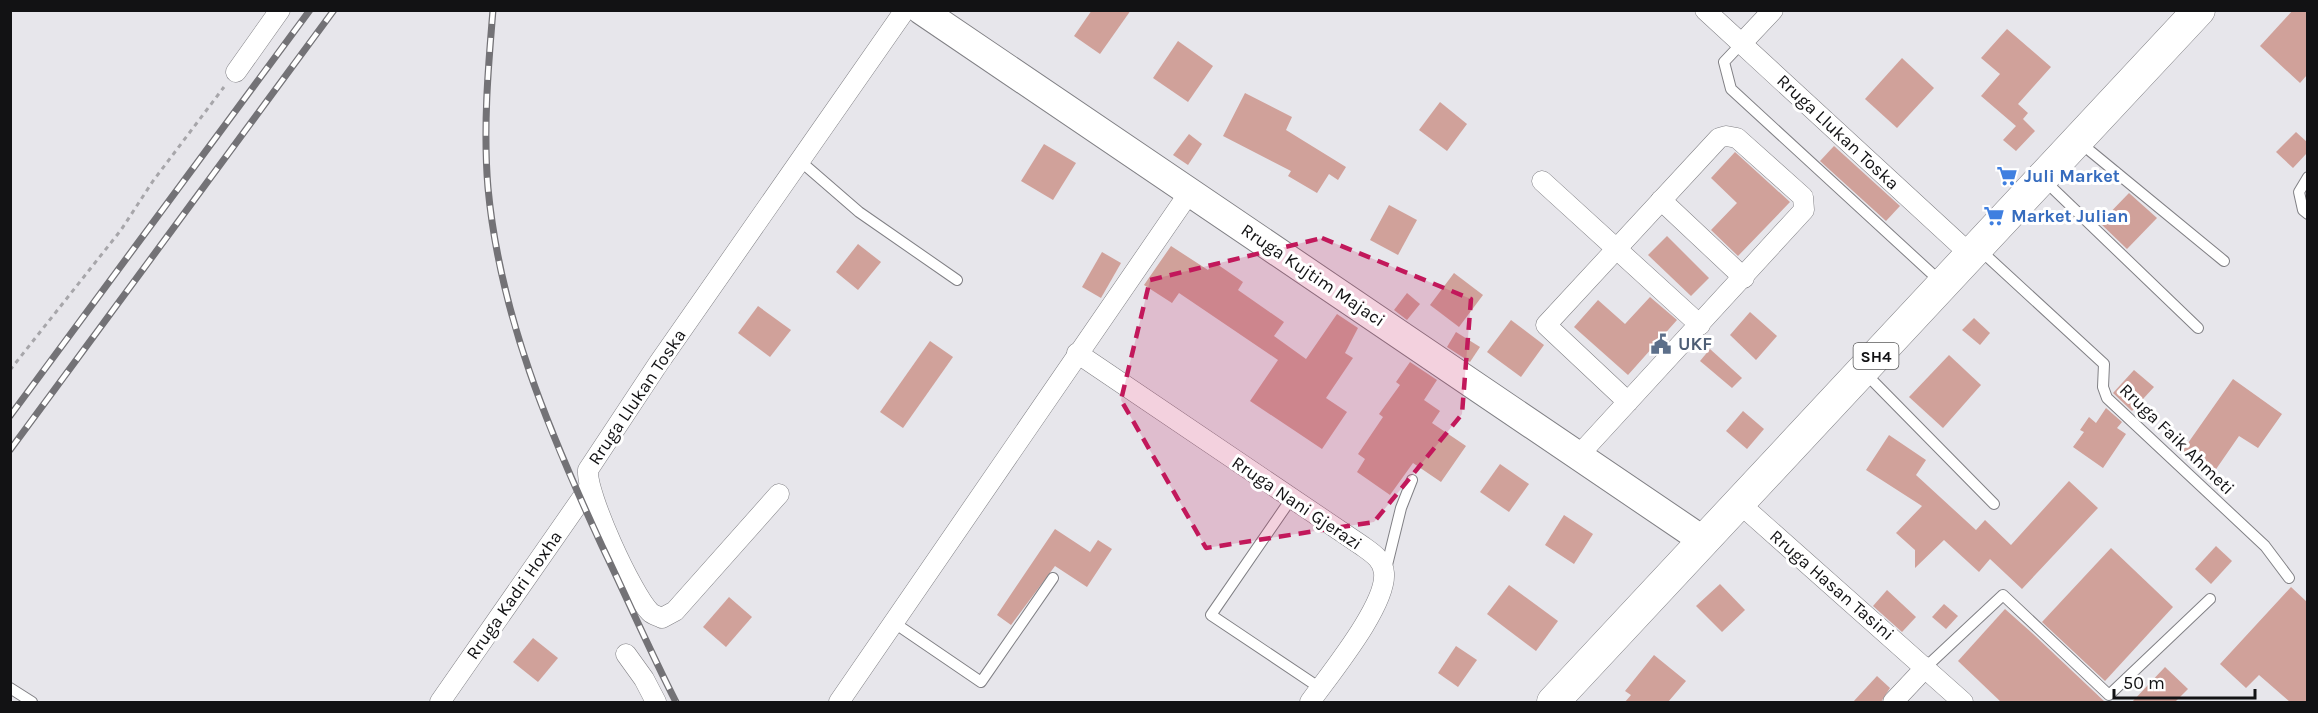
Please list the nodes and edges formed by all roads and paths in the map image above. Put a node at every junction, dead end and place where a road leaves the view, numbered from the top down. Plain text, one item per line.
1 (280, 10) edge
2 (904, 10) edge
3 (921, 10) edge
4 (1705, 10) edge
5 (1773, 10) edge
6 (2199, 10) edge
7 (1742, 44) junction
8 (236, 72) joint
9 (2077, 141) junction
10 (799, 160) junction
11 (2307, 177) edge
12 (2042, 178) junction
13 (1542, 181) dead end
14 (1189, 193) junction
15 (1661, 200) junction
16 (2307, 214) edge
17 (1617, 247) junction
18 (1974, 251) junction
19 (2224, 261) dead end
20 (1744, 278) junction
21 (957, 280) dead end
22 (1943, 284) junction
23 (1700, 325) junction
24 (2198, 328) dead end
25 (1077, 353) junction
26 (10, 370) edge
27 (1862, 371) junction
28 (1628, 402) junction
29 (1579, 456) junction
30 (1412, 480) dead end
31 (589, 488) junction
32 (779, 494) dead end
33 (1291, 499) junction
34 (1739, 503) junction
35 (1994, 504) dead end
36 (1704, 541) junction
37 (1384, 573) junction
38 (1053, 578) dead end
39 (2289, 578) dead end
40 (2210, 599) dead end
41 (893, 622) junction
42 (626, 654) dead end
43 (1926, 668) junction
44 (10, 688) edge
45 (1315, 695) edge
46 (2106, 699) edge
47 (32, 702) edge
48 (440, 702) edge
49 (656, 702) edge
50 (839, 702) edge
51 (1553, 702) edge
52 (1893, 702) edge
53 (1963, 702) edge

1 - 8 street
2 - 10 street, Rruga Llukan Toska
3 - 14 street, Rruga Kujtim Majaci
4 - 7 street, Rruga Llukan Toska
5 - 7 street
6 - 9 main road, SH4
7 - 18 street, Rruga Llukan Toska
7 - 22 lane
8 - 26 path
9 - 12 main road, SH4
9 - 19 lane
10 - 21 lane
10 - 31 street, Rruga Llukan Toska
11 - 16 lane
12 - 18 main road, SH4
12 - 24 lane
13 - 17 street
14 - 25 street
14 - 29 street, Rruga Kujtim Majaci
15 - 17 street
15 - 20 street
15 - 20 street
17 - 23 street
17 - 28 street
18 - 22 main road, SH4
18 - 39 lane, Rruga Faik Ahmeti
20 - 23 street
22 - 27 main road, SH4
23 - 28 street
25 - 33 street, Rruga Nani Gjerazi
25 - 41 street
27 - 34 main road, SH4
27 - 35 lane
28 - 29 street
29 - 36 street, Rruga Kujtim Majaci
30 - 37 lane
31 - 32 street, Rruga Llukan Toska
31 - 48 street, Rruga Kadri Hoxha
33 - 37 street, Rruga Nani Gjerazi
33 - 45 lane
34 - 36 main road, SH4
34 - 43 street, Rruga Hasan Tasini
36 - 51 main road, SH4
37 - 45 street
38 - 41 lane
40 - 46 lane
41 - 50 street
42 - 49 street
43 - 46 lane
43 - 52 street
43 - 53 street, Rruga Hasan Tasini
44 - 47 lane

